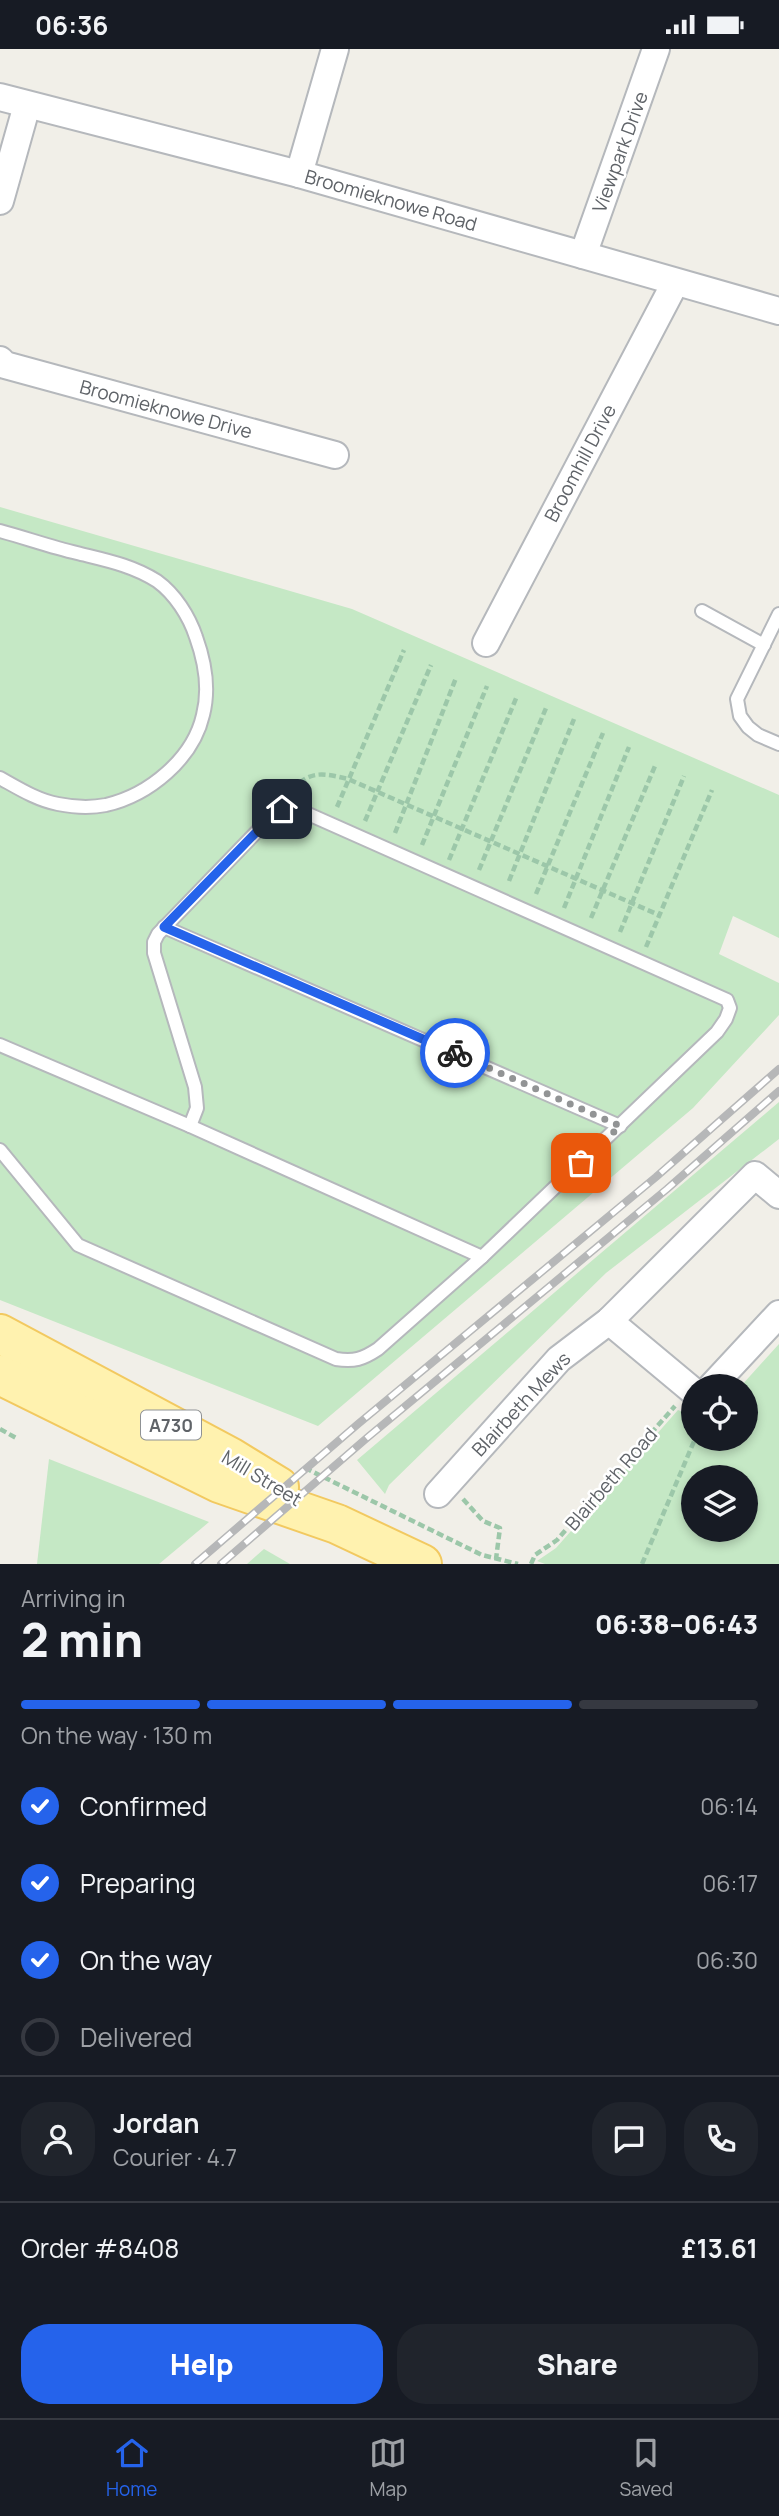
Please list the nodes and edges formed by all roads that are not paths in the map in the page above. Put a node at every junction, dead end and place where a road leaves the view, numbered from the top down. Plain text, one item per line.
1 (335, 49) edge
2 (656, 49) edge
3 (0, 97) edge
4 (27, 105) junction
5 (299, 174) junction
6 (0, 201) edge
7 (583, 255) junction
8 (675, 283) junction
9 (779, 311) edge
10 (0, 360) edge
11 (334, 455) dead end
12 (0, 531) edge
13 (702, 611) dead end
14 (779, 614) edge
15 (486, 643) dead end
16 (764, 645) junction
17 (779, 744) edge
18 (0, 778) edge
19 (164, 927) junction
20 (0, 1045) edge
21 (190, 1126) junction
22 (620, 1126) junction
23 (0, 1150) edge
24 (779, 1195) edge
25 (482, 1257) junction
26 (779, 1314) edge
27 (609, 1321) junction
28 (0, 1335) edge
29 (714, 1374) edge
30 (0, 1375) edge
31 (681, 1376) edge
32 (443, 1488) road end
33 (337, 1524) junction
34 (422, 1564) edge

1 - 5 street
2 - 7 street, Viewpark Drive
3 - 4 street, Broomieknowe Road
4 - 5 street, Broomieknowe Road
4 - 6 street
5 - 7 street, Broomieknowe Road
7 - 8 street, Broomieknowe Road
8 - 9 street, Broomieknowe Road
8 - 15 street, Broomhill Drive
10 - 11 street, Broomieknowe Drive
12 - 18 lane
13 - 16 lane
14 - 16 lane
16 - 17 lane
19 - 21 lane
19 - 22 lane
19 - 22 lane
20 - 21 lane
21 - 25 lane
22 - 25 lane
23 - 25 lane
24 - 27 street, Blairbeth Mews
26 - 29 street
27 - 31 street
27 - 32 street, Blairbeth Mews
28 - 33 main road, Mill Street / A730
30 - 33 main road, Mill Street / A730
33 - 34 main road, Mill Street / A730

